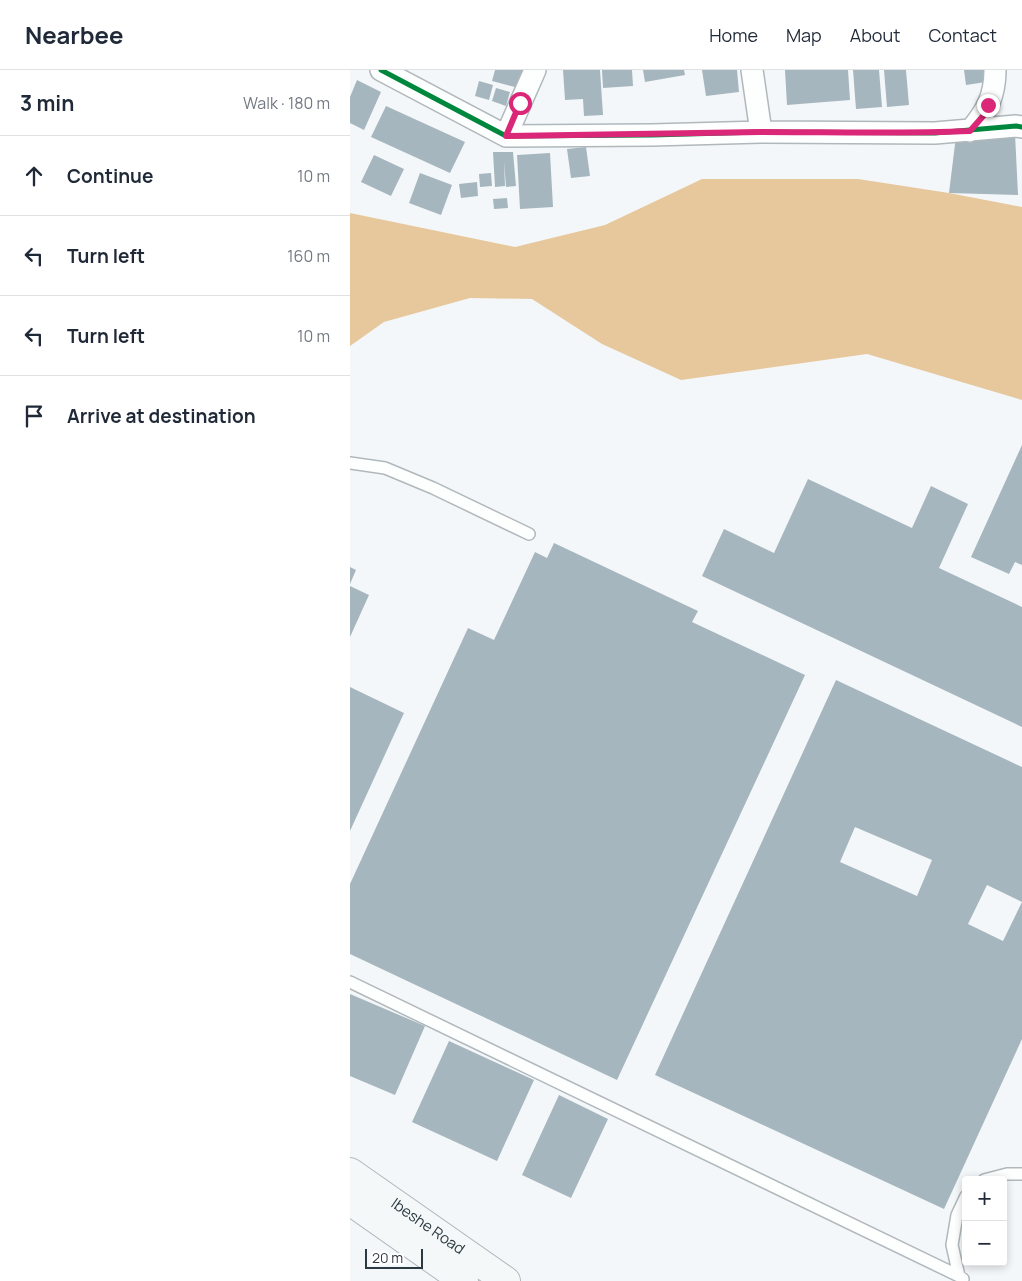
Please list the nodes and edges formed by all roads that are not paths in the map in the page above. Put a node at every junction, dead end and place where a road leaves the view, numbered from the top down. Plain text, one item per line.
1 (381, 70) edge
2 (535, 70) edge
3 (752, 70) edge
4 (995, 70) edge
5 (1022, 127) edge
6 (970, 131) junction
7 (761, 132) junction
8 (506, 136) junction
9 (350, 463) edge
10 (529, 534) dead end
11 (350, 982) edge
12 (350, 1172) edge
13 (1022, 1174) edge
14 (999, 1176) edge
15 (350, 1201) edge
16 (962, 1203) edge
17 (962, 1278) edge
18 (464, 1281) edge
19 (506, 1281) edge

1 - 8 street
2 - 8 street
3 - 7 street
4 - 6 street
5 - 6 street
6 - 7 street
7 - 8 street
9 - 10 lane
11 - 17 lane
12 - 19 main road, Ibeshe Road
13 - 14 lane
15 - 18 main road, Ibeshe Road
16 - 17 lane

